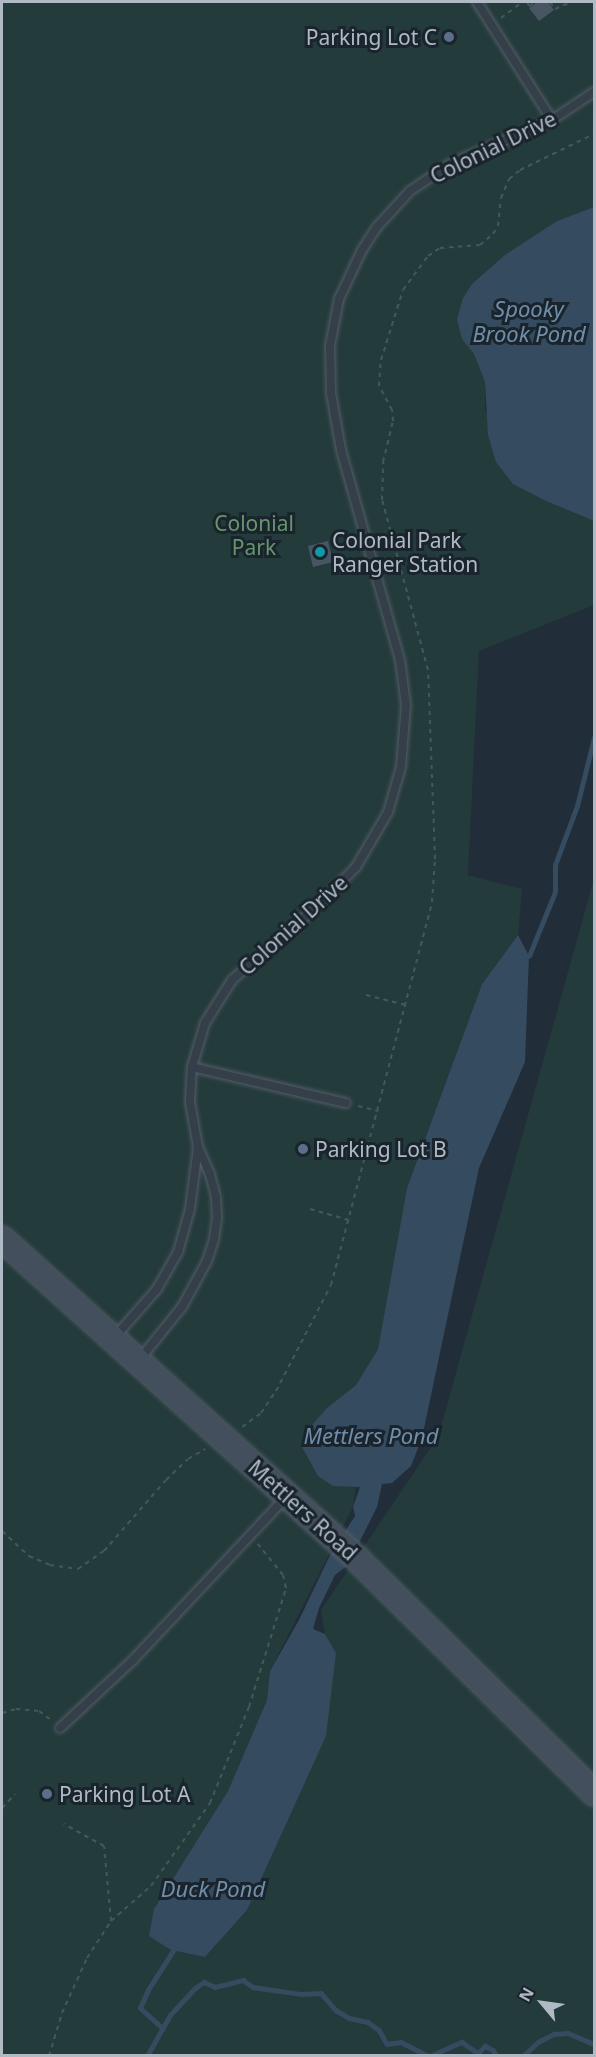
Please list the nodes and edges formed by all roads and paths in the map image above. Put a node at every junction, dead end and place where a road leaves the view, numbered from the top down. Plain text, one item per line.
1 (477, 2) edge
2 (522, 2) edge
3 (527, 2) edge
4 (535, 2) edge
5 (550, 2) edge
6 (571, 2) edge
7 (492, 25) junction
8 (594, 92) edge
9 (552, 120) junction
10 (594, 134) edge
11 (366, 995) dead end
12 (406, 1005) junction
13 (192, 1066) junction
14 (346, 1103) joint
15 (378, 1111) junction
16 (198, 1147) junction
17 (310, 1209) dead end
18 (349, 1220) junction
19 (2, 1239) edge
20 (113, 1339) junction
21 (139, 1361) junction
22 (239, 1429) dead end
23 (209, 1447) dead end
24 (287, 1495) junction
25 (2, 1531) edge
26 (250, 1535) junction
27 (2, 1713) edge
28 (60, 1728) joint
29 (594, 1793) edge
30 (15, 1794) dead end
31 (2, 1808) edge
32 (64, 1824) dead end
33 (111, 1921) junction
34 (49, 2055) edge

1 - 7 lane
2 - 7 path
3 - 4 path
5 - 6 path
7 - 9 lane
8 - 9 lane, Colonial Drive
9 - 13 lane, Colonial Drive
10 - 12 path
11 - 12 path
12 - 15 path
13 - 14 lane
13 - 16 lane, Colonial Drive
14 - 15 path
15 - 18 path
16 - 20 lane, Colonial Drive
16 - 21 lane, Colonial Drive
17 - 18 path
18 - 22 path
19 - 20 street, Mettlers Road
20 - 21 street, Mettlers Road
21 - 24 street, Mettlers Road
23 - 25 path
24 - 26 lane
24 - 29 street, Mettlers Road
26 - 28 lane
26 - 33 path
27 - 28 path
30 - 31 path
32 - 33 path
33 - 34 path

